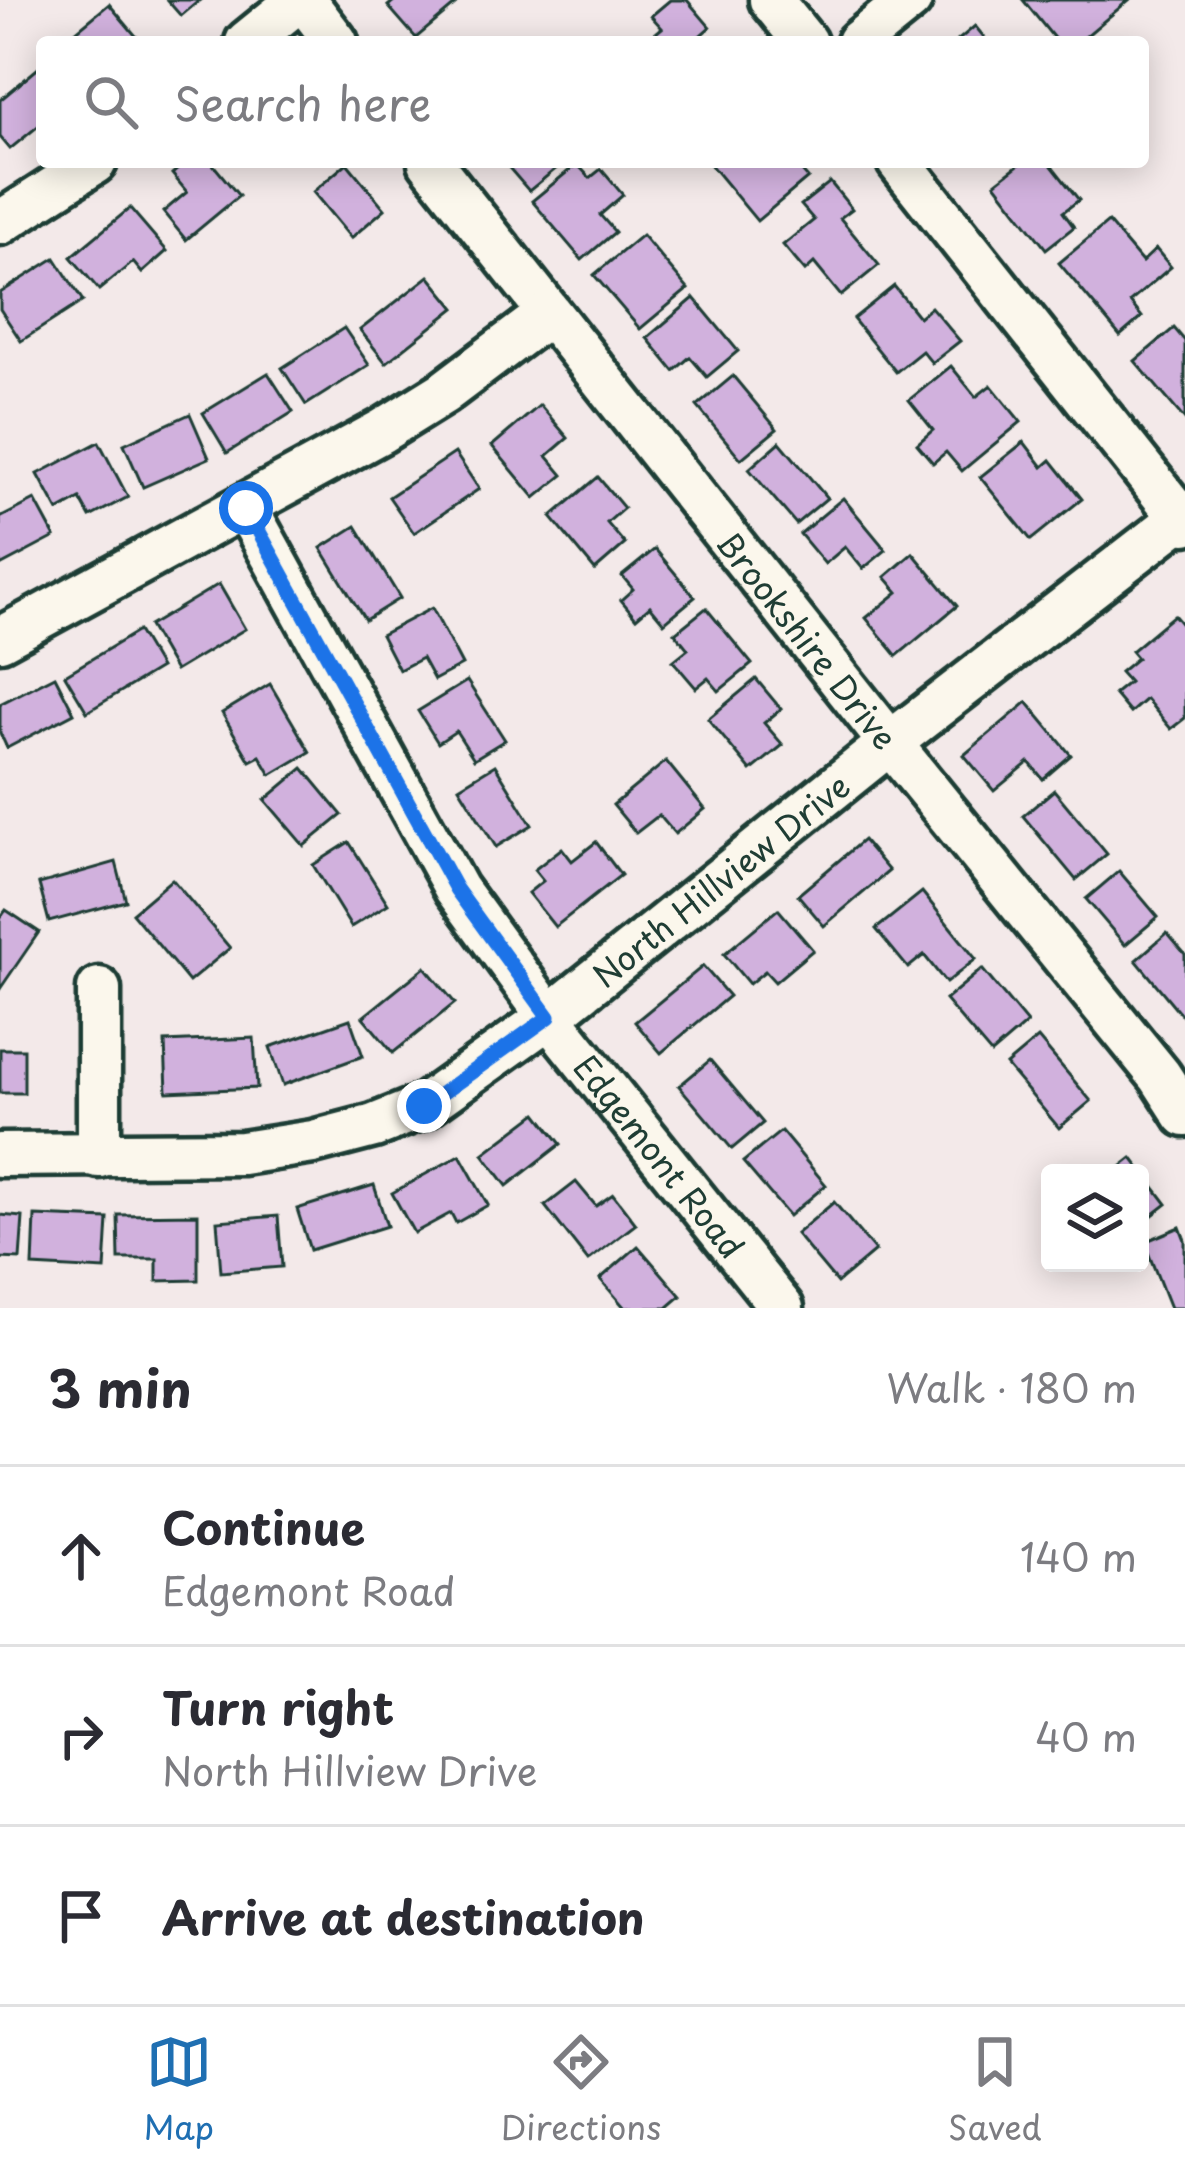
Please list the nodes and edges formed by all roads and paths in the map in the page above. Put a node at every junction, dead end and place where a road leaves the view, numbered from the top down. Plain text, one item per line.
1 (302, 0) edge
2 (771, 0) edge
3 (910, 0) edge
4 (255, 36) edge
5 (332, 36) edge
6 (800, 36) edge
7 (865, 36) edge
8 (86, 168) edge
9 (435, 168) edge
10 (904, 168) edge
11 (0, 223) edge
12 (548, 314) junction
13 (246, 508) junction
14 (1184, 519) edge
15 (0, 639) edge
16 (890, 742) junction
17 (99, 989) dead end
18 (549, 1017) junction
19 (1185, 1115) edge
20 (0, 1154) edge
21 (99, 1156) junction
22 (782, 1308) edge

1 - 4 street
1 - 5 street
2 - 6 street
3 - 7 street
8 - 11 street
9 - 12 street, Brookshire Drive
10 - 14 street
12 - 13 street
12 - 16 street, Brookshire Drive
13 - 15 street
13 - 18 street, Edgemont Road
14 - 16 street, North Hillview Drive
16 - 18 street, North Hillview Drive
16 - 19 street, Brookshire Drive
17 - 21 street
18 - 21 street, North Hillview Drive
18 - 22 street, Edgemont Road
20 - 21 street, North Hillview Drive

